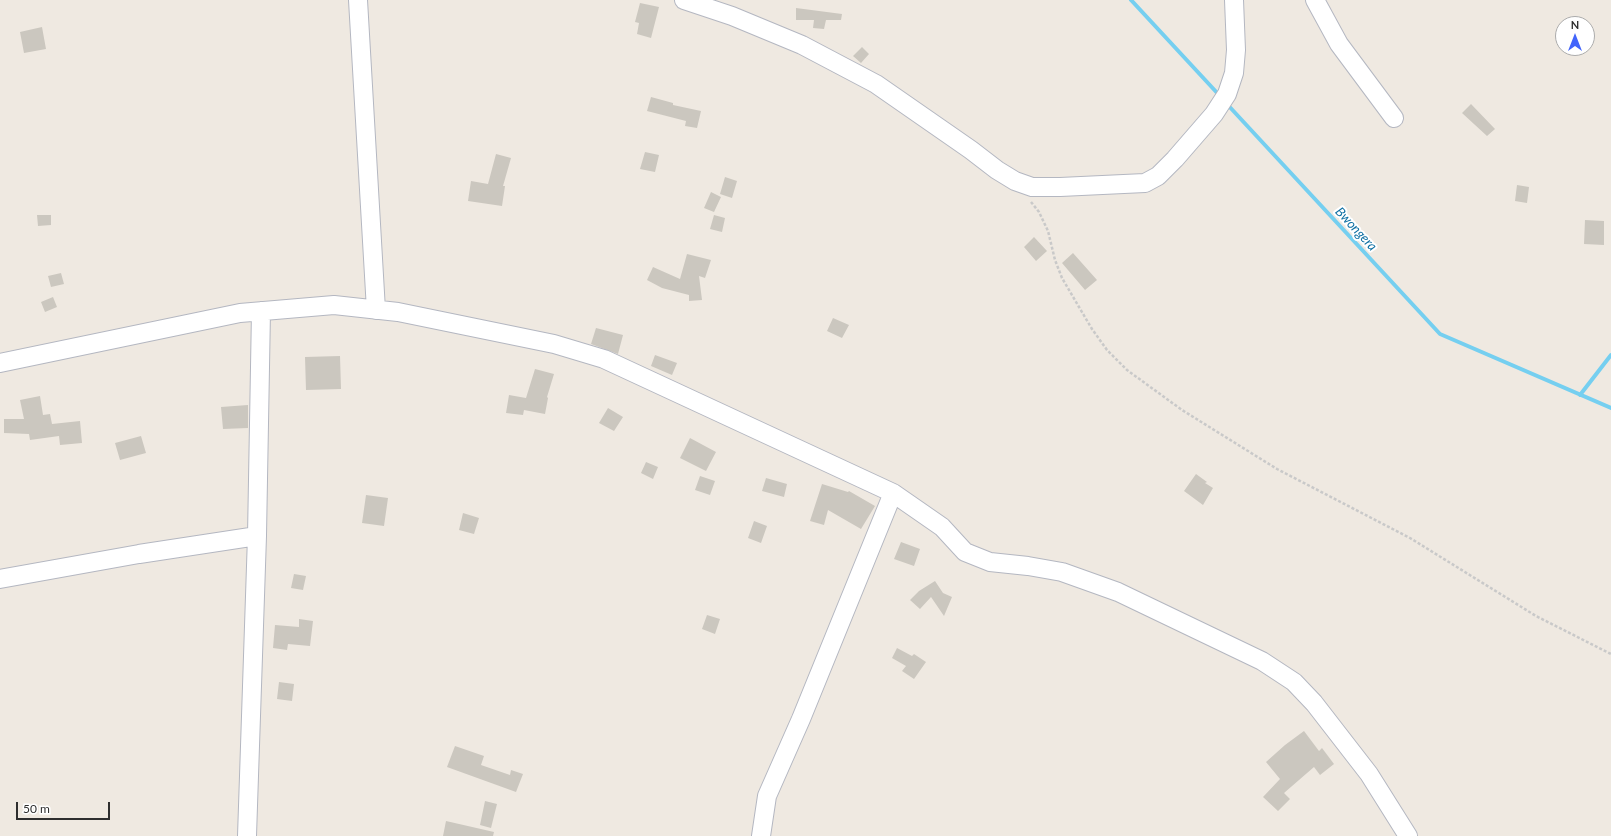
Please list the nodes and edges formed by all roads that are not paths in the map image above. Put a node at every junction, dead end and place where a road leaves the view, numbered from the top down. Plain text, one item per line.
1 (358, 0) edge
2 (684, 0) edge
3 (1234, 0) edge
4 (1315, 0) edge
5 (1394, 118) dead end
6 (376, 310) junction
7 (261, 311) junction
8 (0, 363) edge
9 (893, 493) junction
10 (257, 536) junction
11 (0, 579) edge
12 (247, 836) edge
13 (761, 836) edge
14 (1408, 836) edge

1 - 6 street
2 - 3 street
4 - 5 street
6 - 7 street
6 - 9 street
7 - 8 street
7 - 10 street
9 - 13 street
9 - 14 street
10 - 11 street
10 - 12 street

